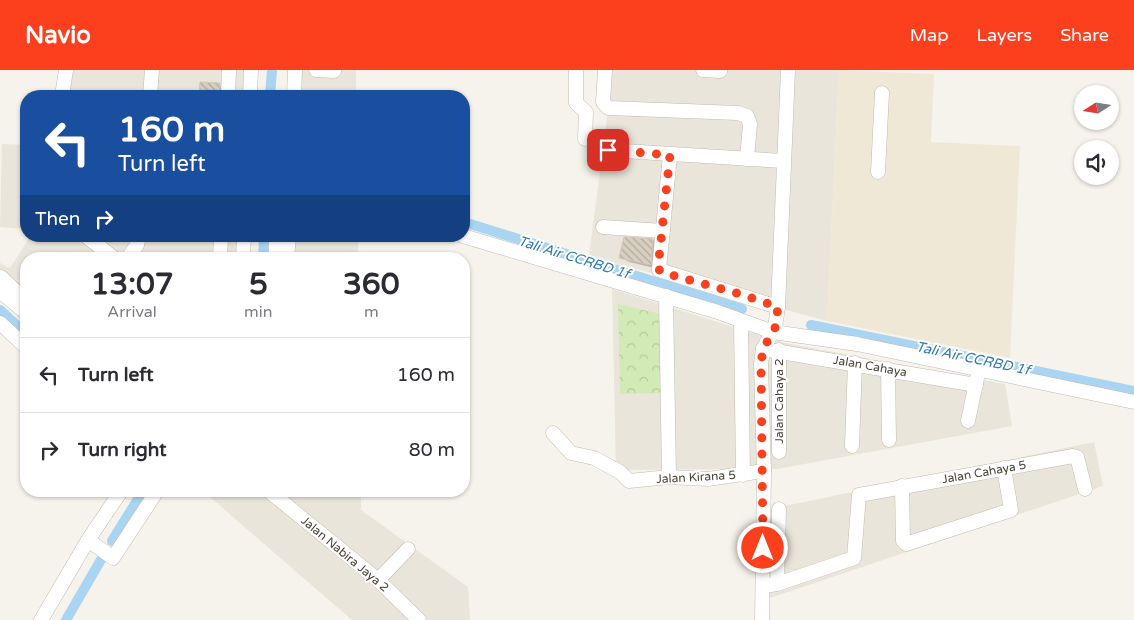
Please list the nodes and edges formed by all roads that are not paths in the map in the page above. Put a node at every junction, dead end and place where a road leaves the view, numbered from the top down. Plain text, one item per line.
1 (66, 70) edge
2 (152, 70) edge
3 (230, 70) edge
4 (252, 70) edge
5 (295, 70) edge
6 (316, 70) edge
7 (576, 70) edge
8 (606, 70) edge
9 (703, 70) edge
10 (788, 70) edge
11 (334, 71) dead end
12 (720, 71) edge
13 (63, 90) edge
14 (150, 90) edge
15 (228, 90) edge
16 (250, 90) edge
17 (294, 90) edge
18 (882, 93) dead end
19 (585, 139) dead end
20 (608, 150) dead end
21 (670, 155) junction
22 (747, 159) junction
23 (783, 161) junction
24 (878, 172) dead end
25 (603, 227) dead end
26 (663, 231) junction
27 (470, 238) edge
28 (93, 242) edge
29 (106, 252) edge
30 (0, 277) edge
31 (0, 291) edge
32 (20, 295) edge
33 (666, 296) junction
34 (778, 307) junction
35 (20, 308) edge
36 (741, 321) junction
37 (0, 323) edge
38 (773, 332) junction
39 (20, 341) edge
40 (763, 349) junction
41 (779, 350) junction
42 (855, 363) junction
43 (888, 369) junction
44 (979, 370) junction
45 (976, 385) junction
46 (1134, 402) edge
47 (968, 421) dead end
48 (553, 433) dead end
49 (889, 440) dead end
50 (852, 446) dead end
51 (779, 452) dead end
52 (1004, 468) junction
53 (764, 472) junction
54 (743, 475) junction
55 (669, 477) junction
56 (902, 486) junction
57 (1085, 489) dead end
58 (117, 497) edge
59 (153, 497) edge
60 (276, 497) edge
61 (779, 509) dead end
62 (88, 540) junction
63 (408, 549) dead end
64 (378, 580) junction
65 (777, 584) junction
66 (763, 586) junction
67 (41, 620) edge
68 (419, 620) edge
69 (762, 620) edge

1 - 13 street
2 - 14 street
3 - 15 street
4 - 16 street
5 - 17 street
6 - 11 street
7 - 19 street
8 - 22 street
9 - 12 street
10 - 23 street
18 - 24 street
20 - 21 street
21 - 22 street
21 - 26 street
22 - 23 street
23 - 34 street
25 - 26 street
26 - 34 street
27 - 33 street
28 - 29 street
30 - 32 street
31 - 35 street
33 - 36 street
33 - 55 street
34 - 38 street
36 - 38 street
36 - 54 street
37 - 39 street
38 - 40 street
38 - 44 street
40 - 41 street, Jalan Cahaya
40 - 53 street
41 - 42 street, Jalan Cahaya
41 - 51 street, Jalan Cahaya 2
42 - 43 street, Jalan Cahaya
42 - 50 street
43 - 45 street, Jalan Cahaya
43 - 49 street
44 - 45 street
44 - 46 street
45 - 47 street
48 - 55 street, Jalan Kirana 5
52 - 56 street, Jalan Cahaya 5
52 - 56 street
52 - 57 street, Jalan Cahaya 5
53 - 54 street, Jalan Kirana 5
53 - 66 street
54 - 55 street, Jalan Kirana 5
56 - 65 street, Jalan Cahaya 5
58 - 62 street
59 - 62 street
60 - 64 street, Jalan Nabira Jaya 2
61 - 65 street
62 - 67 street
63 - 64 street
64 - 68 street, Jalan Nabira Jaya 2
65 - 66 street
66 - 69 street

